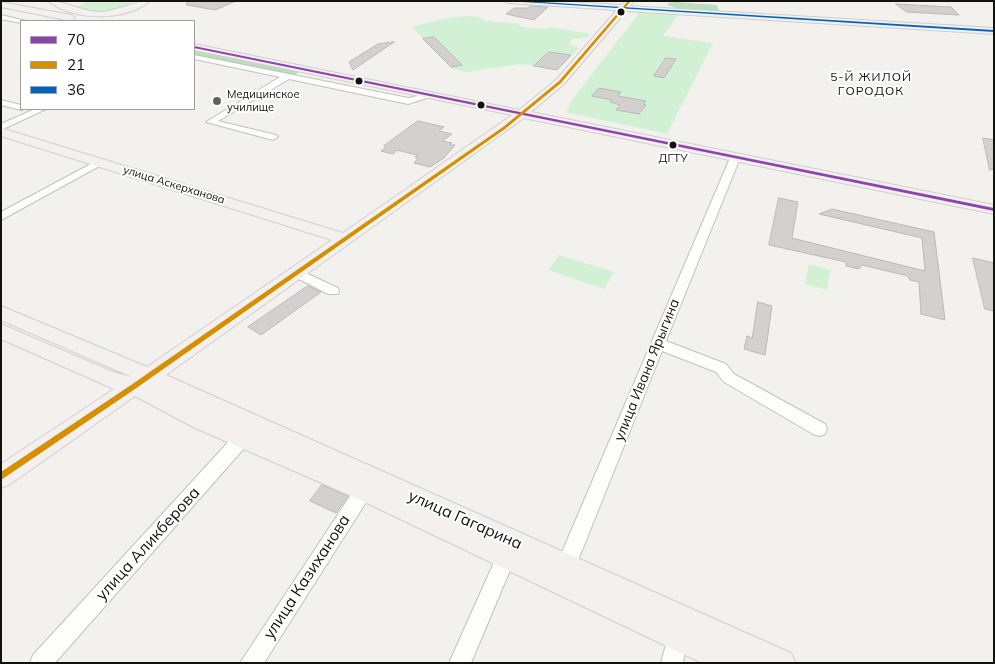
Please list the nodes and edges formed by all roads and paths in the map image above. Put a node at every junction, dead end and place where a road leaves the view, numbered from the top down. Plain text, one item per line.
1 (52, 1) edge
2 (58, 1) edge
3 (140, 1) edge
4 (146, 1) edge
5 (508, 1) edge
6 (632, 5) edge
7 (14, 10) edge
8 (124, 12) junction
9 (59, 20) edge
10 (80, 20) edge
11 (120, 20) edge
12 (994, 31) edge
13 (195, 42) edge
14 (195, 46) edge
15 (195, 57) edge
16 (286, 77) junction
17 (432, 96) junction
18 (1, 102) edge
19 (20, 107) edge
20 (34, 110) edge
21 (529, 113) junction
22 (1, 127) edge
23 (1, 132) edge
24 (273, 137) dead end
25 (735, 158) junction
26 (100, 162) junction
27 (993, 207) edge
28 (1, 217) edge
29 (346, 239) junction
30 (296, 273) junction
31 (333, 291) dead end
32 (1, 312) edge
33 (1, 331) edge
34 (658, 344) junction
35 (141, 381) junction
36 (820, 429) dead end
37 (248, 432) junction
38 (1, 476) edge
39 (364, 490) junction
40 (507, 556) junction
41 (563, 573) junction
42 (674, 649) edge
43 (41, 663) edge
44 (251, 663) edge
45 (460, 663) edge
46 (735, 663) edge
47 (781, 663) edge

1 - 8 main road
2 - 3 main road
4 - 8 main road
5 - 6 main road
6 - 12 main road
6 - 21 main road
7 - 9 main road
7 - 10 main road
8 - 11 main road
13 - 21 main road
14 - 17 main road
15 - 16 street
16 - 17 street
16 - 24 street
17 - 21 main road
18 - 19 street
20 - 22 street
21 - 25 main road
21 - 27 main road
21 - 29 main road
23 - 26 main road, улица Аскерханова
25 - 27 main road
25 - 34 street, улица Ивана Ярыгина
26 - 28 street
26 - 29 main road, улица Аскерханова
29 - 30 main road
30 - 31 street
30 - 35 main road
32 - 35 main road
33 - 35 main road
34 - 36 street
34 - 41 street, улица Ивана Ярыгина
35 - 37 main road, улица Гагарина
35 - 38 main road
37 - 39 main road, улица Гагарина
37 - 41 main road, улица Гагарина
37 - 43 street, улица Аликберова
39 - 40 main road, улица Гагарина
39 - 44 street, улица Казиханова
40 - 41 main road, улица Гагарина
40 - 45 street
41 - 42 main road, улица Гагарина
41 - 47 main road, улица Гагарина
42 - 46 main road, улица Гагарина

